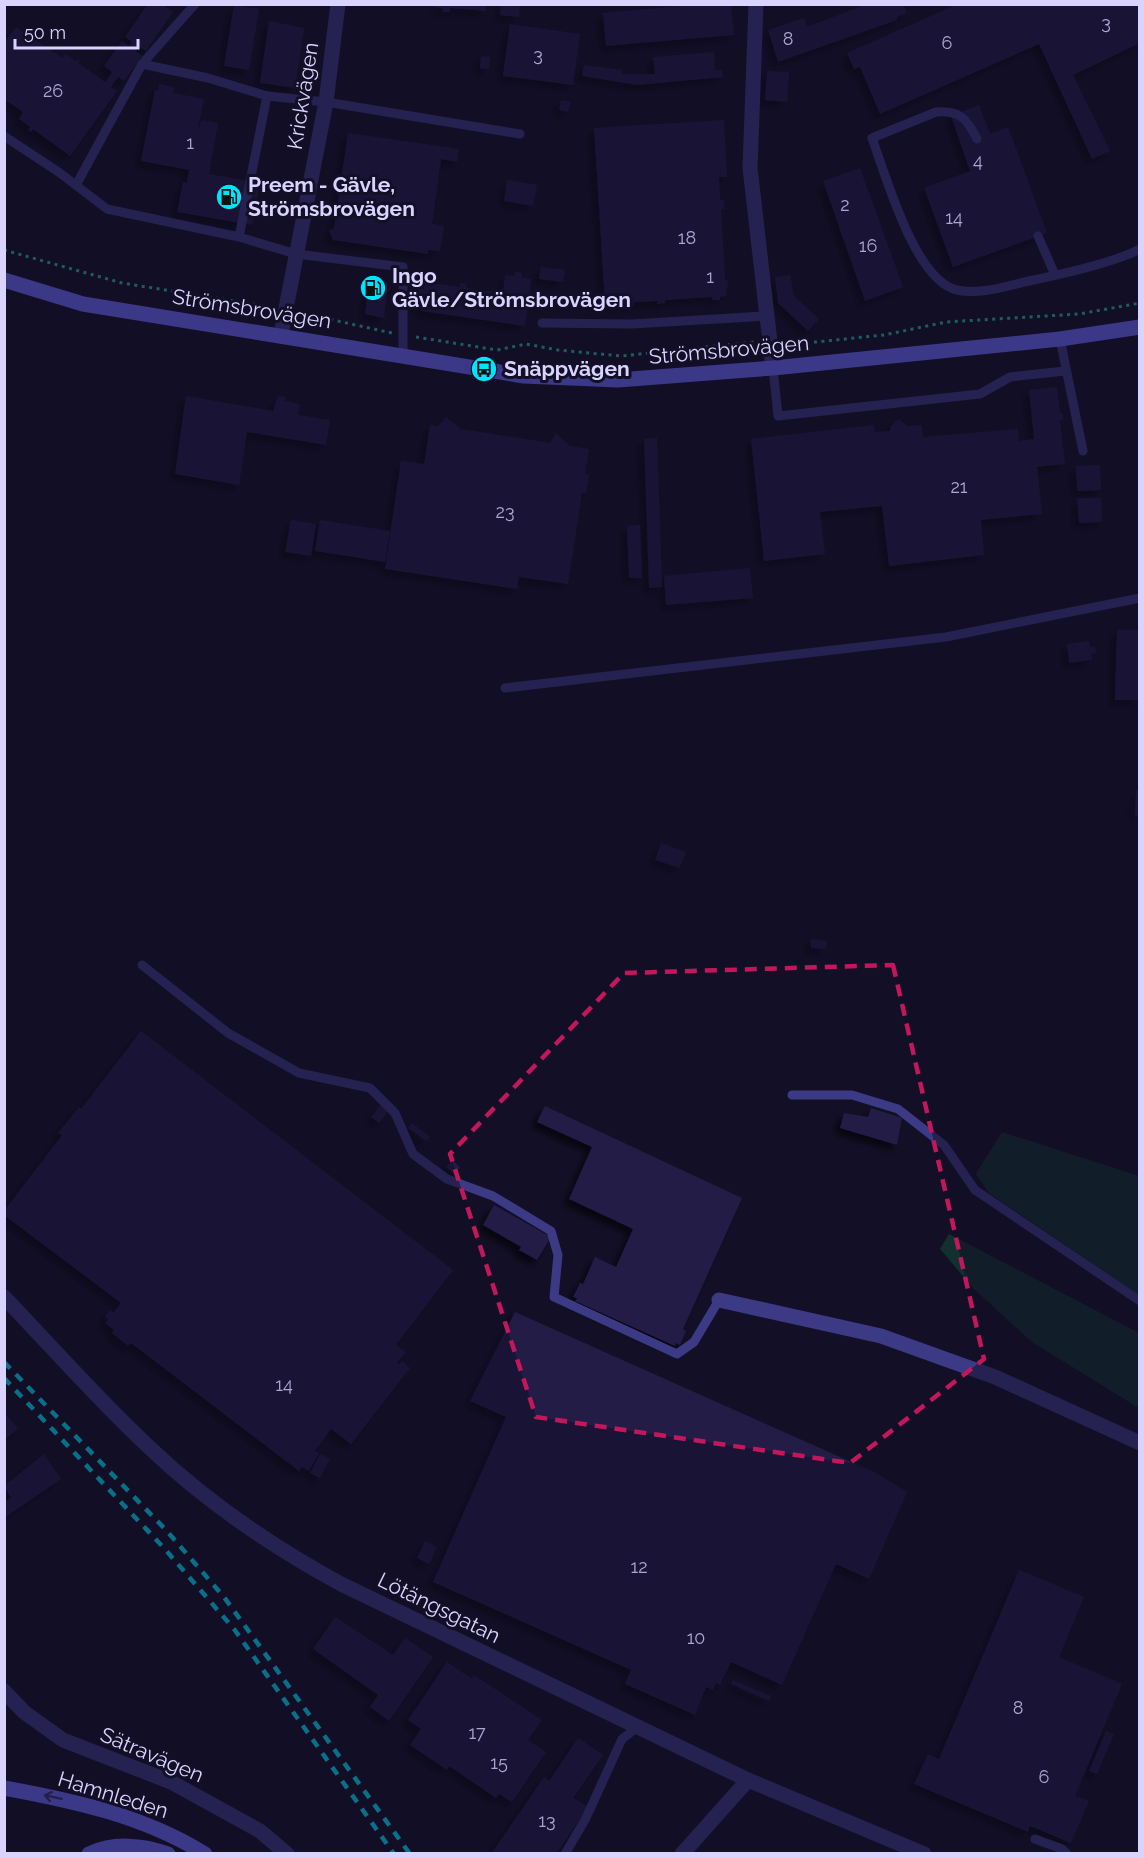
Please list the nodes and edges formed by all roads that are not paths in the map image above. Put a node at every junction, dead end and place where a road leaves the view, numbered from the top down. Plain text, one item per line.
1 (195, 4) edge
2 (338, 4) edge
3 (756, 4) edge
4 (142, 64) junction
5 (267, 96) junction
6 (326, 102) junction
7 (520, 134) dead end
8 (4, 136) edge
9 (977, 139) dead end
10 (76, 185) junction
11 (1038, 236) dead end
12 (240, 237) junction
13 (1140, 249) edge
14 (296, 254) junction
15 (1056, 276) junction
16 (4, 280) edge
17 (766, 316) junction
18 (542, 323) dead end
19 (1140, 327) edge
20 (281, 334) junction
21 (1060, 339) junction
22 (403, 356) junction
23 (773, 368) junction
24 (1065, 371) junction
25 (1083, 451) dead end
26 (1140, 598) edge
27 (505, 688) dead end
28 (142, 965) dead end
29 (792, 1095) dead end
30 (4, 1298) edge
31 (719, 1300) joint
32 (1140, 1301) edge
33 (1140, 1443) edge
34 (4, 1691) edge
35 (638, 1727) junction
36 (748, 1780) junction
37 (4, 1788) edge
38 (1035, 1839) dead end
39 (89, 1854) edge
40 (168, 1854) edge
41 (205, 1854) edge
42 (287, 1854) edge
43 (565, 1854) edge
44 (682, 1854) edge
45 (924, 1854) edge
46 (1067, 1854) edge

1 - 4 lane
2 - 6 street, Krickvägen
3 - 17 street
4 - 5 lane
4 - 10 lane
5 - 6 lane
5 - 12 lane
6 - 7 lane
6 - 14 street, Krickvägen
8 - 10 lane
9 - 15 lane
10 - 12 lane
11 - 15 lane
12 - 14 lane
13 - 15 lane
14 - 20 street, Krickvägen
14 - 22 lane
16 - 20 main road, Strömsbrovägen
17 - 18 lane
17 - 23 street
19 - 21 main road, Strömsbrovägen
20 - 22 main road, Strömsbrovägen
21 - 23 main road, Strömsbrovägen
21 - 24 lane
22 - 23 main road, Strömsbrovägen
23 - 24 lane
24 - 25 lane
26 - 27 lane
28 - 31 lane
29 - 32 lane
30 - 35 street, Lötängsgatan
31 - 33 street
34 - 42 street, Sätravägen
35 - 36 street, Lötängsgatan
35 - 43 lane
36 - 44 street
36 - 45 street, Lötängsgatan
41 -> 37 main road, Hamnleden
38 - 46 lane
39 - 40 main road, Hamnleden

